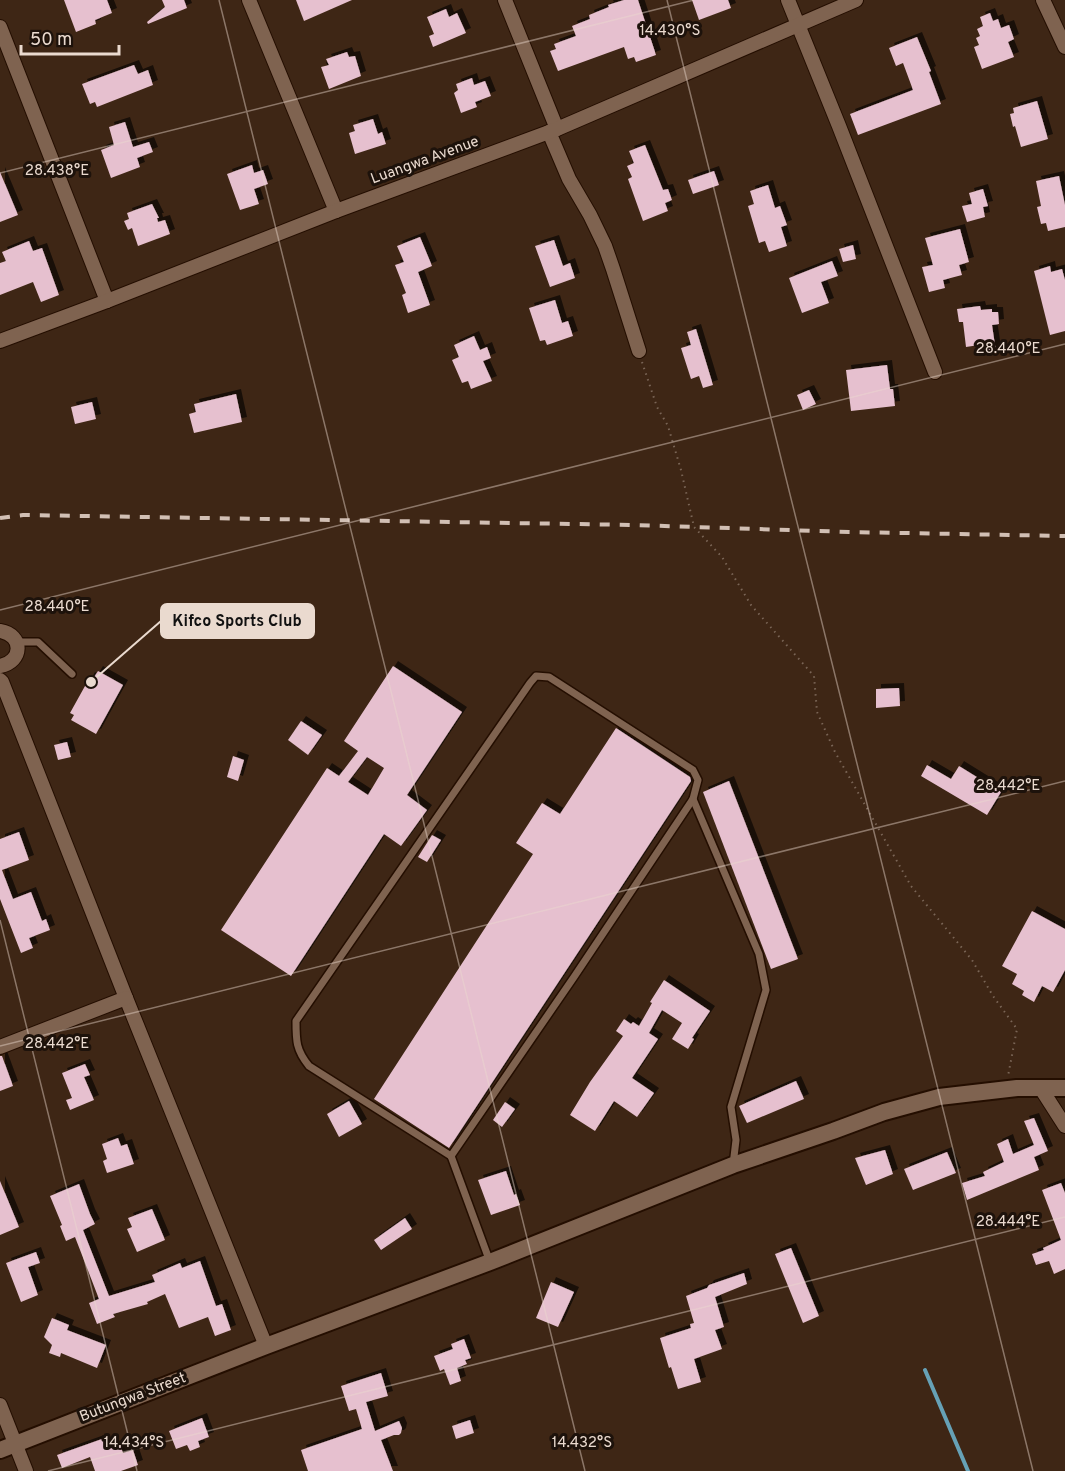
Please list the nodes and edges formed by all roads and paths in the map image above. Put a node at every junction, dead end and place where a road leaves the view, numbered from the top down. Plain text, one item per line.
1 (249, 0) edge
2 (505, 0) edge
3 (788, 0) edge
4 (856, 0) edge
5 (1043, 0) edge
6 (798, 25) junction
7 (0, 27) edge
8 (1065, 47) edge
9 (553, 131) junction
10 (336, 211) junction
11 (107, 302) junction
12 (0, 341) edge
13 (639, 351) joint
14 (935, 372) dead end
15 (0, 630) edge
16 (17, 642) junction
17 (5, 665) edge
18 (72, 674) dead end
19 (1, 681) edge
20 (693, 799) junction
21 (126, 998) junction
22 (1, 1044) edge
23 (1040, 1087) junction
24 (1065, 1088) edge
25 (1006, 1089) junction
26 (1065, 1126) edge
27 (451, 1156) junction
28 (733, 1165) junction
29 (490, 1262) junction
30 (266, 1346) junction
31 (0, 1405) edge
32 (8, 1447) edge
33 (26, 1471) edge

1 - 10 street
2 - 9 street
3 - 6 street
4 - 6 street, Luangwa Avenue
5 - 8 street
6 - 9 street, Luangwa Avenue
6 - 14 street
7 - 11 street
9 - 10 street, Luangwa Avenue
9 - 13 street
10 - 11 street, Luangwa Avenue
11 - 12 street, Luangwa Avenue
13 - 25 path
15 - 16 street
16 - 17 street
16 - 18 lane
17 - 19 street
19 - 21 street
20 - 27 lane
20 - 27 lane
20 - 28 lane
21 - 22 street
21 - 30 street
23 - 24 main road, Butungwa Street
23 - 25 main road, Butungwa Street
23 - 26 street
25 - 28 main road, Butungwa Street
27 - 29 lane
28 - 29 main road, Butungwa Street
29 - 30 main road, Butungwa Street
30 - 32 main road, Butungwa Street
31 - 32 street
32 - 33 street

